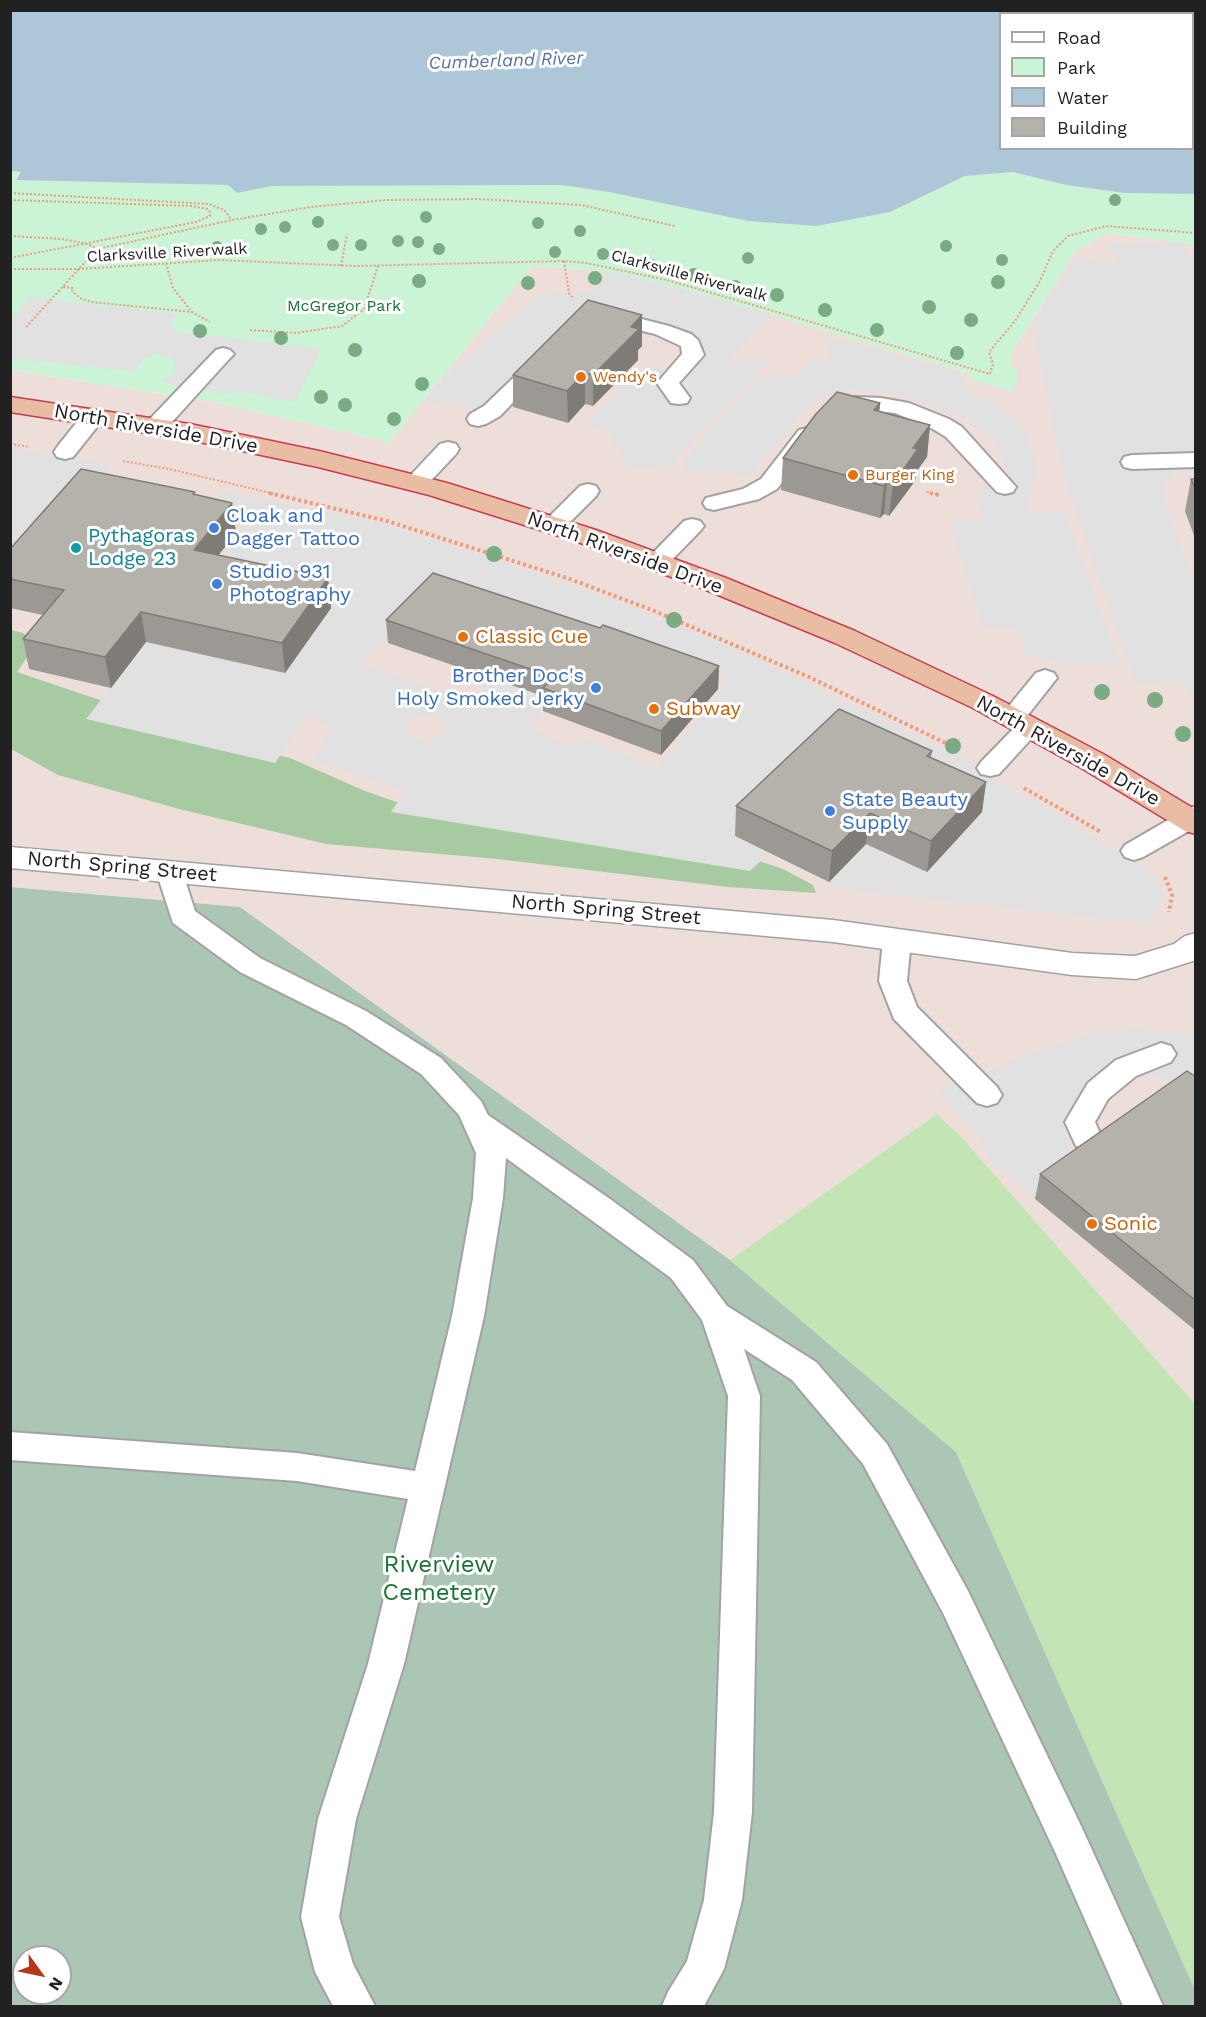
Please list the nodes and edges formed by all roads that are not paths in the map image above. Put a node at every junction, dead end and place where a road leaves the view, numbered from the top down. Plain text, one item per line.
1 (582, 323) edge
2 (556, 346) edge
3 (223, 354) dead end
4 (679, 398) dead end
5 (10, 404) edge
6 (93, 417) junction
7 (478, 419) dead end
8 (155, 427) junction
9 (448, 449) dead end
10 (65, 452) road end
11 (1196, 460) edge
12 (1132, 462) dead end
13 (416, 483) junction
14 (1005, 487) dead end
15 (588, 491) dead end
16 (714, 502) dead end
17 (554, 525) junction
18 (692, 526) dead end
19 (657, 562) junction
20 (1045, 678) dead end
21 (1021, 722) junction
22 (990, 768) road end
23 (1193, 819) edge
24 (1134, 851) road end
25 (10, 857) edge
26 (169, 871) junction
27 (897, 940) junction
28 (1196, 944) edge
29 (1161, 1054) dead end
30 (987, 1095) dead end
31 (477, 1122) junction
32 (1087, 1138) edge
33 (716, 1315) junction
34 (10, 1446) edge
35 (427, 1487) junction
36 (355, 2007) edge
37 (682, 2007) edge
38 (1143, 2007) edge

1 - 4 lane
2 - 7 lane
3 - 8 lane
5 - 6 highway, North Riverside Drive
6 - 8 highway, North Riverside Drive
6 - 10 lane
8 - 13 highway, North Riverside Drive
9 - 13 lane
11 - 12 lane
13 - 17 highway, North Riverside Drive
14 - 16 lane
15 - 17 lane
17 - 19 highway, North Riverside Drive
18 - 19 lane
19 - 21 highway, North Riverside Drive
20 - 21 lane
21 - 22 lane
21 - 23 highway, North Riverside Drive
23 - 24 lane
25 - 26 street, North Spring Street
26 - 27 street, North Spring Street
26 - 31 lane
27 - 28 street, North Spring Street
27 - 30 lane
29 - 32 lane
31 - 33 lane
31 - 35 lane
33 - 37 lane
33 - 38 lane
34 - 35 lane
35 - 36 lane

